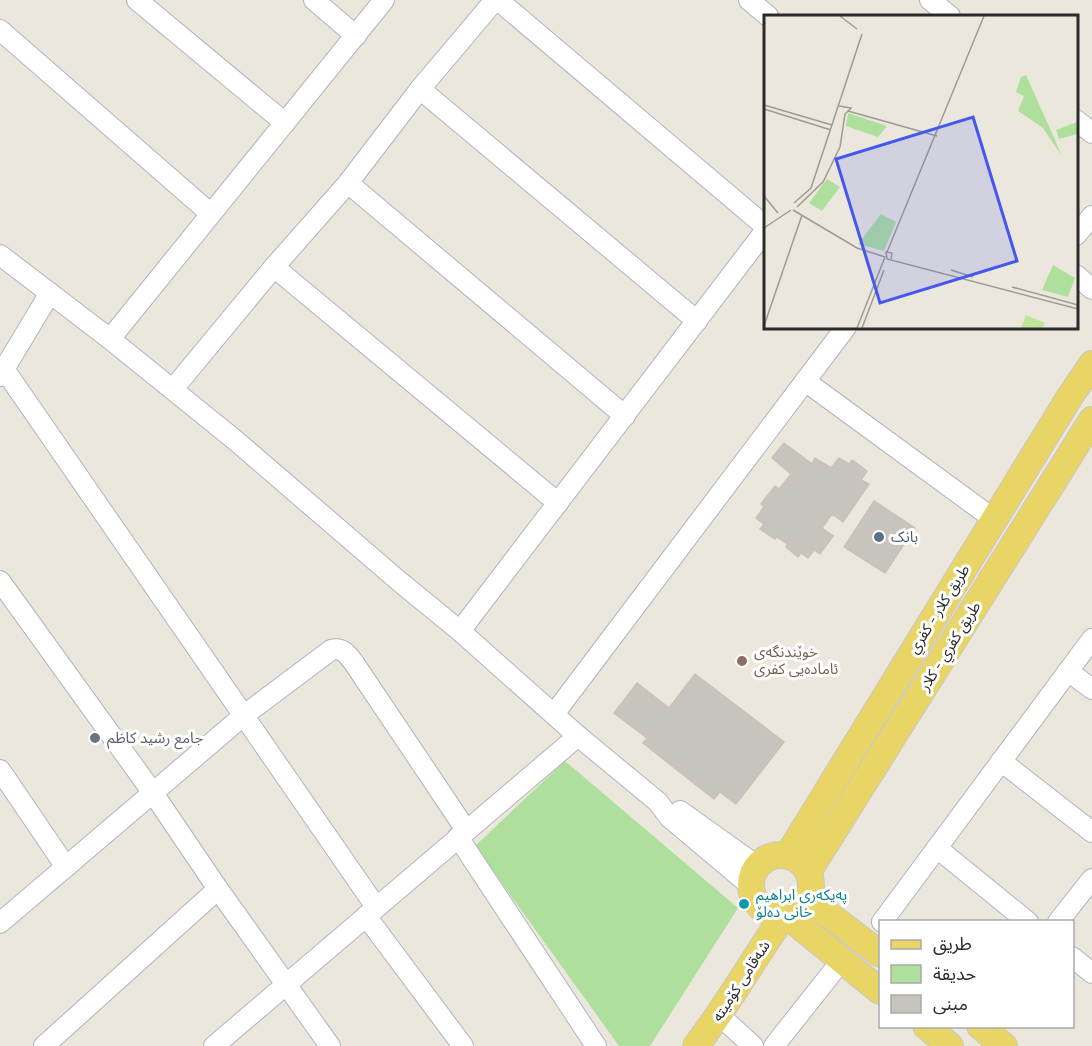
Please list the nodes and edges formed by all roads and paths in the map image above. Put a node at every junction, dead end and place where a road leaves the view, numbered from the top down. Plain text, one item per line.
1 (137, 0) edge
2 (314, 0) edge
3 (384, 0) edge
4 (496, 0) edge
5 (748, 0) edge
6 (930, 0) edge
7 (767, 15) edge
8 (949, 15) edge
9 (0, 30) edge
10 (356, 36) junction
11 (420, 90) junction
12 (1077, 121) edge
13 (285, 123) junction
14 (1092, 133) edge
15 (348, 183) junction
16 (211, 214) junction
17 (1092, 216) edge
18 (764, 225) edge
19 (764, 232) edge
20 (1077, 234) edge
21 (0, 255) edge
22 (274, 267) junction
23 (1077, 276) edge
24 (1092, 289) edge
25 (50, 293) junction
26 (697, 321) junction
27 (845, 328) edge
28 (110, 339) junction
29 (1092, 364) edge
30 (2, 373) edge
31 (805, 381) junction
32 (173, 389) junction
33 (624, 416) junction
34 (1092, 420) edge
35 (558, 503) junction
36 (995, 520) junction
37 (0, 581) edge
38 (460, 631) junction
39 (1092, 639) edge
40 (1068, 671) junction
41 (1092, 689) edge
42 (554, 714) junction
43 (243, 716) junction
44 (578, 736) junction
45 (1001, 761) junction
46 (0, 770) edge
47 (153, 793) junction
48 (1092, 832) edge
49 (462, 834) junction
50 (937, 848) junction
51 (788, 855) junction
52 (66, 867) junction
53 (754, 876) junction
54 (1092, 879) edge
55 (809, 882) junction
56 (218, 889) junction
57 (371, 911) junction
58 (784, 914) junction
59 (887, 920) edge
60 (1027, 920) edge
61 (1059, 920) edge
62 (0, 923) edge
63 (877, 935) edge
64 (1074, 958) edge
65 (842, 960) junction
66 (1092, 972) edge
67 (285, 985) junction
68 (879, 990) edge
69 (719, 1015) junction
70 (928, 1028) edge
71 (982, 1028) edge
72 (44, 1046) edge
73 (214, 1046) edge
74 (330, 1046) edge
75 (463, 1046) edge
76 (596, 1046) edge
77 (696, 1046) edge
78 (753, 1046) edge
79 (774, 1046) edge
80 (950, 1046) edge
81 (1004, 1046) edge

1 - 13 street
2 - 10 street
3 - 10 street
4 - 11 street
4 - 18 street
5 - 7 street
6 - 8 street
9 - 16 street
10 - 13 street
11 - 15 street
11 - 26 street
12 - 14 street
13 - 16 street
15 - 22 street
15 - 33 street
16 - 28 street
17 - 20 street
19 - 26 street
21 - 25 street
22 - 32 street
22 - 35 street
23 - 24 street
25 - 28 street
25 - 30 street
26 - 33 street
27 - 31 street
28 - 32 street
29 - 36 main road, طريق كلار - كفري
30 - 43 street
31 - 36 street
31 - 42 street
32 - 38 street
33 - 35 street
34 - 55 main road, طريق كفري - كلار
35 - 38 street
36 - 51 main road, طريق كلار - كفري
37 - 47 street
38 - 42 street
39 - 40 street
40 - 41 street
40 - 45 street
42 - 44 street
43 - 47 street
43 - 49 street
43 - 57 street
44 - 49 street
44 - 53 street
45 - 48 street
45 - 50 street
46 - 52 street
47 - 52 street
47 - 56 street
49 - 57 street
49 - 76 street
50 - 59 street
50 - 60 street
51 - 53 main road
51 - 55 main road
52 - 62 street
53 - 58 main road
54 - 61 street
55 - 58 main road
55 - 63 main road
56 - 67 street
56 - 72 street
57 - 67 street
57 - 75 street
58 - 65 main road
58 - 69 main road, شەقامی کۆمیتە
64 - 66 street
65 - 68 main road
65 - 79 street
67 - 73 street
67 - 74 street
69 - 77 main road, شەقامی کۆمیتە
69 - 78 street
70 - 80 main road
71 - 81 main road

